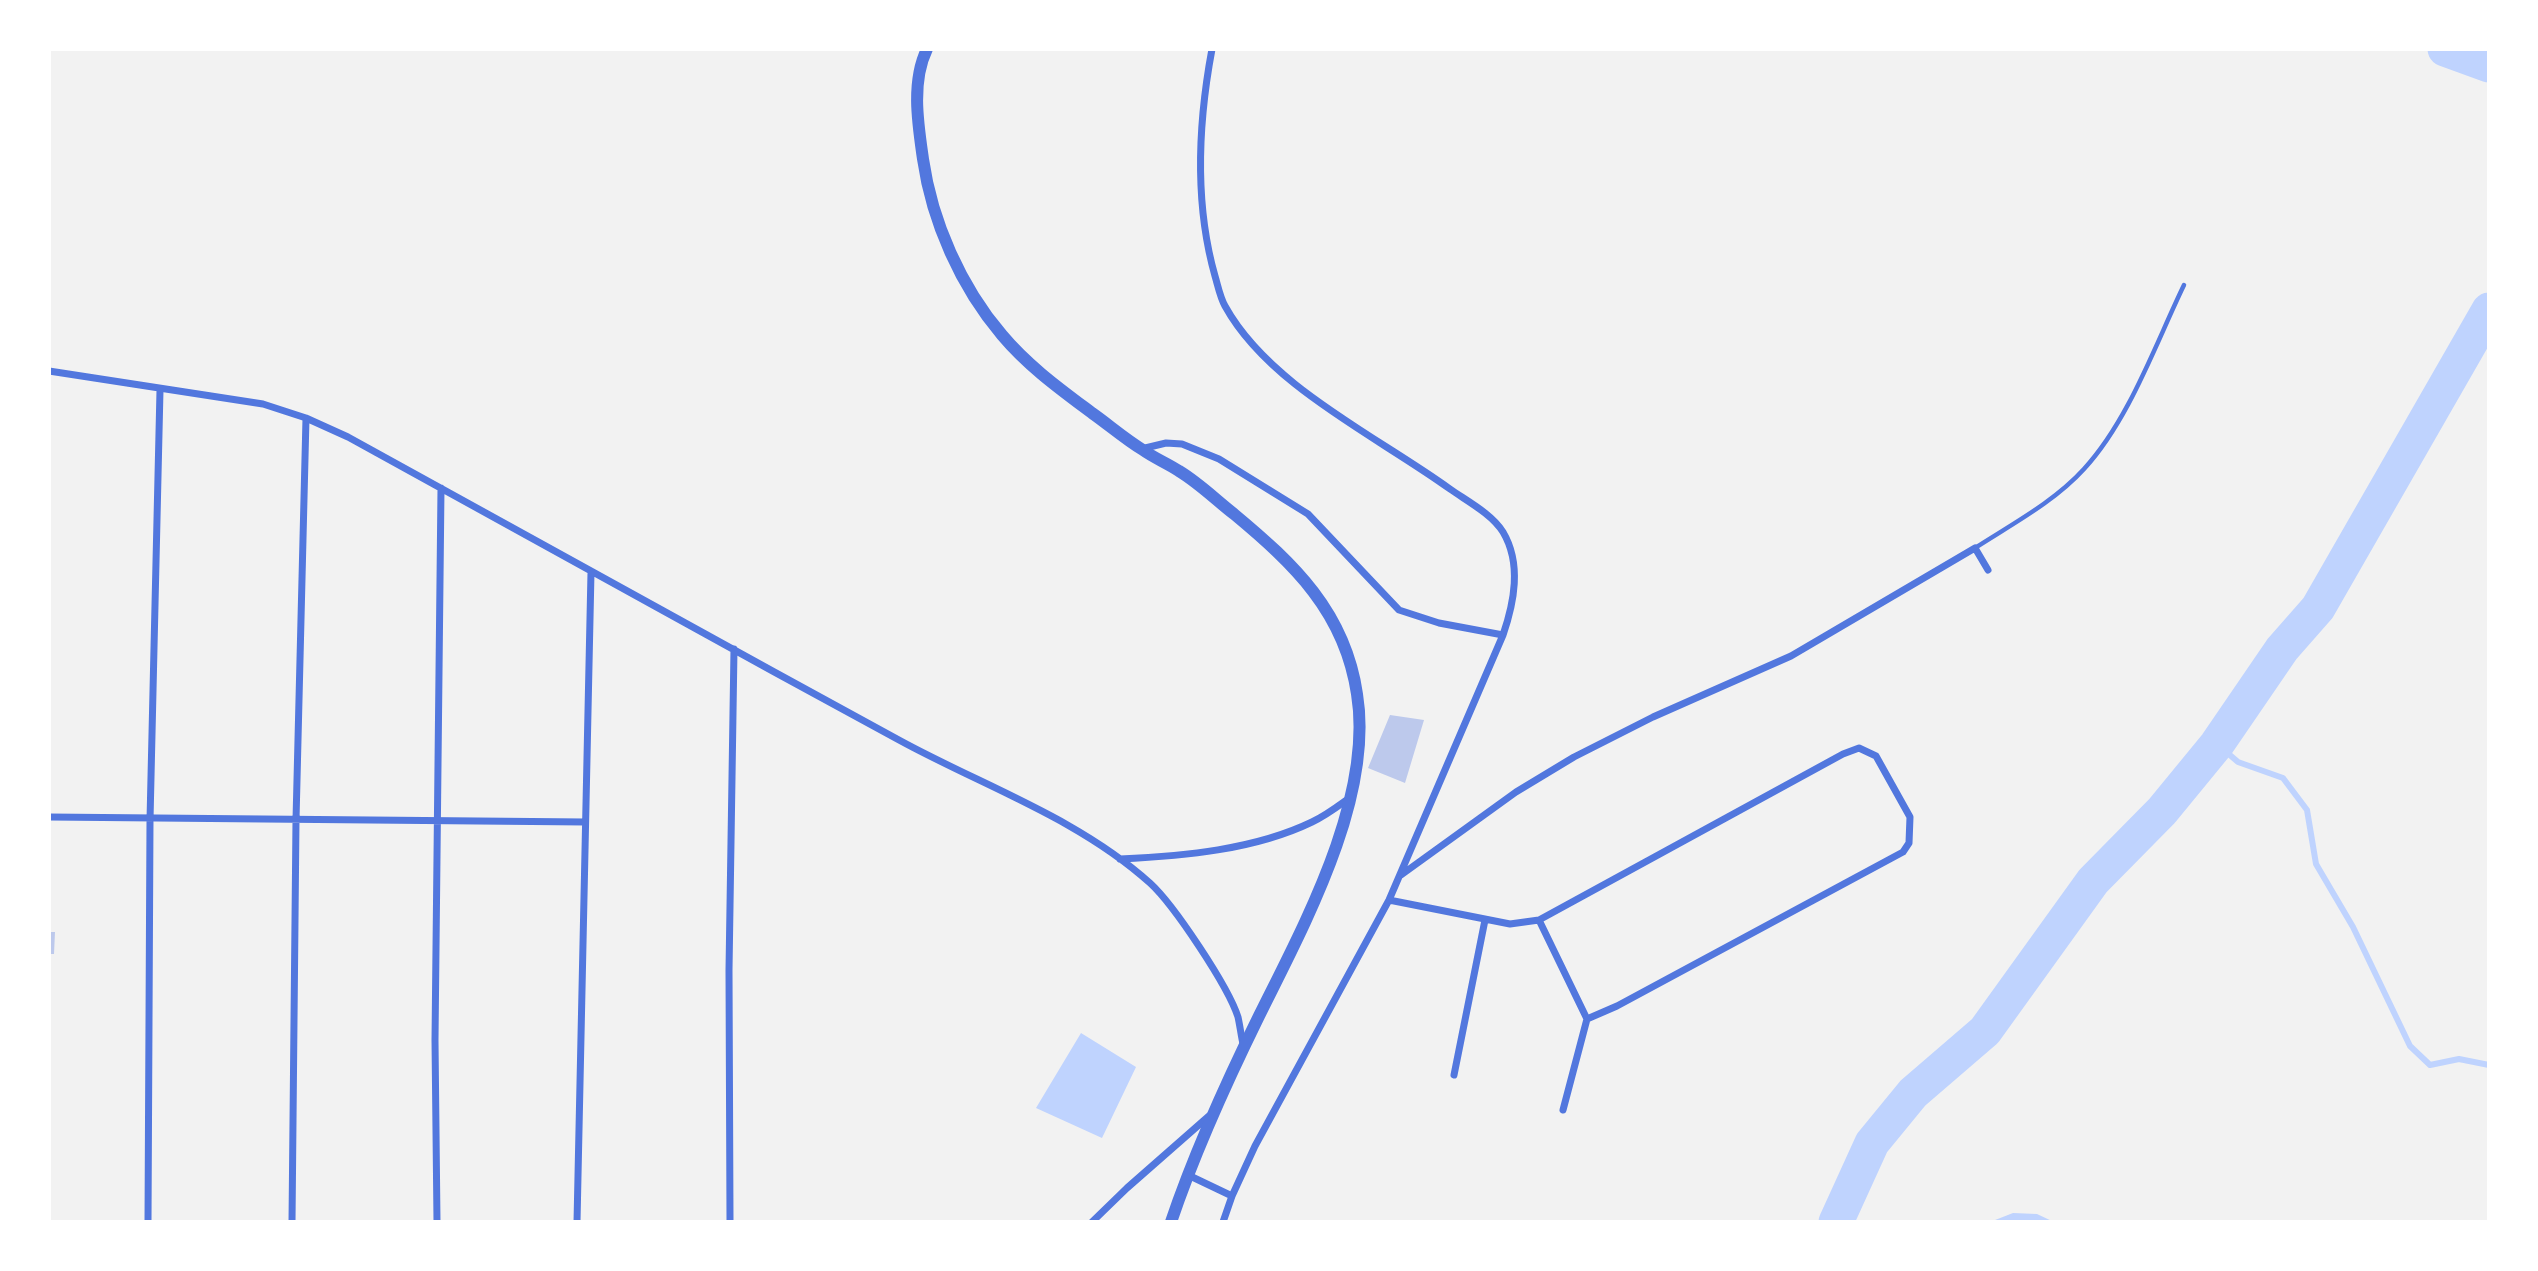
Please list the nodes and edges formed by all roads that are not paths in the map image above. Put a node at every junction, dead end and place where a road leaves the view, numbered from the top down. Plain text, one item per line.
1 (927, 49) edge
2 (1212, 49) edge
3 (2184, 285) dead end
4 (49, 371) edge
5 (160, 390) junction
6 (306, 418) junction
7 (1141, 449) junction
8 (441, 488) junction
9 (1975, 548) junction
10 (1988, 570) dead end
11 (591, 572) junction
12 (1503, 635) junction
13 (734, 649) junction
14 (1352, 796) junction
15 (49, 817) edge
16 (150, 820) junction
17 (296, 820) junction
18 (439, 821) junction
19 (585, 822) junction
20 (1120, 859) junction
21 (1400, 875) junction
22 (1389, 900) junction
23 (1539, 919) junction
24 (1485, 920) junction
25 (1587, 1019) junction
26 (1244, 1048) junction
27 (1454, 1075) dead end
28 (1563, 1110) dead end
29 (1215, 1111) junction
30 (1187, 1175) junction
31 (1232, 1196) junction
32 (148, 1222) edge
33 (292, 1222) edge
34 (437, 1222) edge
35 (576, 1222) edge
36 (730, 1222) edge
37 (1092, 1222) edge
38 (1171, 1222) edge
39 (1223, 1222) edge

1 - 7 street
2 - 12 street
3 - 9 lane
4 - 5 street
5 - 6 street
5 - 16 street
6 - 8 street
6 - 17 street
7 - 12 street
7 - 14 street
8 - 11 street
8 - 18 street
9 - 10 street
9 - 21 street
11 - 13 street
11 - 19 street
12 - 21 street
13 - 20 street
13 - 36 street
14 - 20 street
14 - 26 street
15 - 16 street
16 - 17 street
16 - 32 street
17 - 18 street
17 - 33 street
18 - 19 street
18 - 34 street
19 - 35 street
20 - 26 street
21 - 22 street
22 - 24 street
22 - 31 street
23 - 24 street
23 - 25 street
23 - 25 street
24 - 27 street
25 - 28 street
26 - 29 street
29 - 30 street
29 - 37 street
30 - 31 street
30 - 38 street
31 - 39 street

